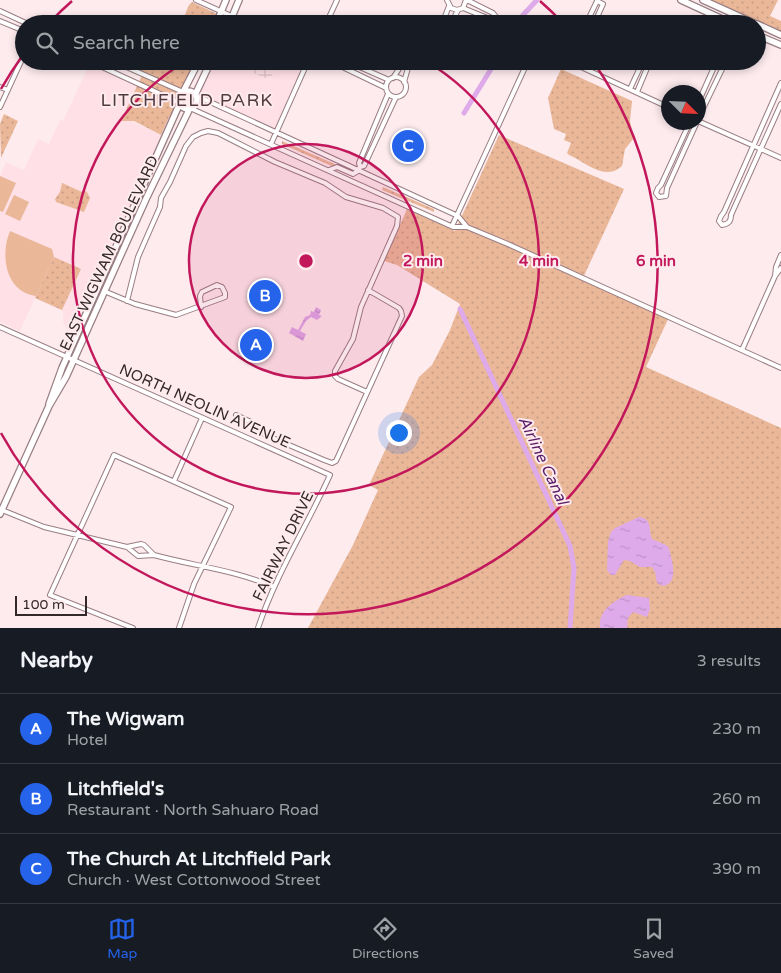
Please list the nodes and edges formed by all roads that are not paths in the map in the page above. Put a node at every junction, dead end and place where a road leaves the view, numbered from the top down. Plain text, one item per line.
1 (196, 0) edge
2 (226, 0) edge
3 (239, 0) edge
4 (337, 0) edge
5 (466, 0) edge
6 (680, 0) edge
7 (703, 0) edge
8 (447, 2) edge
9 (460, 9) junction
10 (0, 12) edge
11 (227, 14) junction
12 (330, 15) edge
13 (444, 15) edge
14 (456, 15) edge
15 (478, 15) edge
16 (495, 15) edge
17 (590, 15) edge
18 (598, 15) edge
19 (713, 15) edge
20 (737, 15) edge
21 (15, 18) edge
22 (0, 21) edge
23 (15, 28) edge
24 (766, 28) edge
25 (781, 35) edge
26 (766, 38) edge
27 (781, 45) edge
28 (17, 70) edge
29 (108, 70) edge
30 (133, 70) edge
31 (194, 70) edge
32 (207, 70) edge
33 (304, 70) edge
34 (349, 70) edge
35 (368, 70) edge
36 (398, 70) edge
37 (408, 70) edge
38 (524, 70) edge
39 (591, 70) edge
40 (639, 70) edge
41 (646, 70) edge
42 (713, 70) edge
43 (722, 70) edge
44 (391, 79) junction
45 (404, 82) junction
46 (781, 83) edge
47 (706, 85) joint
48 (0, 86) edge
49 (713, 87) junction
50 (386, 88) junction
51 (630, 89) junction
52 (8, 90) junction
53 (183, 92) junction
54 (636, 92) junction
55 (0, 94) edge
56 (388, 94) junction
57 (196, 95) junction
58 (5, 96) junction
59 (396, 97) junction
60 (180, 103) junction
61 (706, 103) edge
62 (661, 104) edge
63 (781, 104) edge
64 (0, 108) edge
65 (190, 108) junction
66 (769, 113) junction
67 (776, 116) junction
68 (706, 125) edge
69 (686, 130) edge
70 (694, 130) edge
71 (276, 133) junction
72 (271, 144) junction
73 (754, 146) junction
74 (761, 149) junction
75 (673, 158) junction
76 (781, 158) edge
77 (680, 161) junction
78 (359, 169) junction
79 (329, 170) junction
80 (736, 186) junction
81 (743, 189) junction
82 (458, 216) junction
83 (452, 226) junction
84 (467, 226) junction
85 (781, 255) edge
86 (781, 268) edge
87 (775, 276) junction
88 (98, 288) junction
89 (368, 290) junction
90 (104, 291) junction
91 (127, 301) junction
92 (201, 307) junction
93 (0, 328) edge
94 (742, 350) junction
95 (70, 359) junction
96 (781, 368) edge
97 (367, 392) junction
98 (236, 415) dead end
99 (202, 418) junction
100 (330, 475) joint
101 (174, 481) junction
102 (1, 512) edge
103 (77, 536) junction
104 (127, 547) junction
105 (154, 555) junction
106 (202, 567) junction
107 (274, 587) junction
108 (116, 622) junction
109 (114, 628) edge
110 (133, 628) edge
111 (179, 628) edge
112 (258, 628) edge

1 - 11 street
2 - 11 street
3 - 11 street
4 - 12 street
5 - 9 street
5 - 16 street
6 - 19 street
7 - 20 street
8 - 9 street
8 - 13 street
9 - 14 street
9 - 15 street
10 - 21 street
17 - 18 street
22 - 23 street
24 - 25 street
26 - 27 street
28 - 52 street
29 - 60 street
30 - 53 street
31 - 53 street
32 - 57 street
33 - 71 street
34 - 50 street
35 - 44 street
36 - 44 street
37 - 45 street
38 - 82 street
39 - 51 street
40 - 51 street
41 - 54 street
42 - 47 street
43 - 49 street
44 - 45 street
44 - 50 street
45 - 59 street
46 - 66 street
47 - 49 street
48 - 52 street
49 - 61 street
50 - 56 street
51 - 54 street
52 - 58 street
53 - 57 street
53 - 60 street
54 - 62 street
55 - 58 street
56 - 59 street
56 - 78 street
57 - 65 street
57 - 71 street
58 - 64 street
59 - 78 street
60 - 65 street
60 - 88 street, EAST WIGWAM BOULEVARD
63 - 67 street
65 - 72 street
65 - 90 street, EAST WIGWAM BOULEVARD
66 - 67 street
66 - 73 street
67 - 74 street
68 - 73 street
69 - 75 street
70 - 77 street
71 - 72 street
71 - 78 street
72 - 79 street
73 - 74 street
73 - 80 street
74 - 76 street
74 - 81 street
75 - 77 street
75 - 77 street
78 - 79 street
78 - 82 street
79 - 83 street
80 - 81 street
80 - 81 street
82 - 83 street
82 - 84 street
83 - 84 street
84 - 94 street
85 - 87 street
86 - 87 street
87 - 94 street
88 - 90 street
88 - 95 street, EAST WIGWAM BOULEVARD
89 - 91 street
89 - 97 street
89 - 97 street
90 - 91 street
90 - 95 street, EAST WIGWAM BOULEVARD
91 - 92 street
92 - 92 street
93 - 95 street, NORTH NEOLIN AVENUE
94 - 96 street
95 - 99 street, NORTH NEOLIN AVENUE
95 - 102 street, EAST WIGWAM BOULEVARD
97 - 98 street
99 - 100 street, NORTH NEOLIN AVENUE
99 - 101 street
100 - 107 street, FAIRWAY DRIVE
101 - 103 street
101 - 106 street
102 - 103 street
103 - 104 street
103 - 108 street
104 - 105 street
104 - 105 street
105 - 106 street
106 - 107 street
106 - 111 street
107 - 112 street, FAIRWAY DRIVE
108 - 109 street
108 - 110 street

